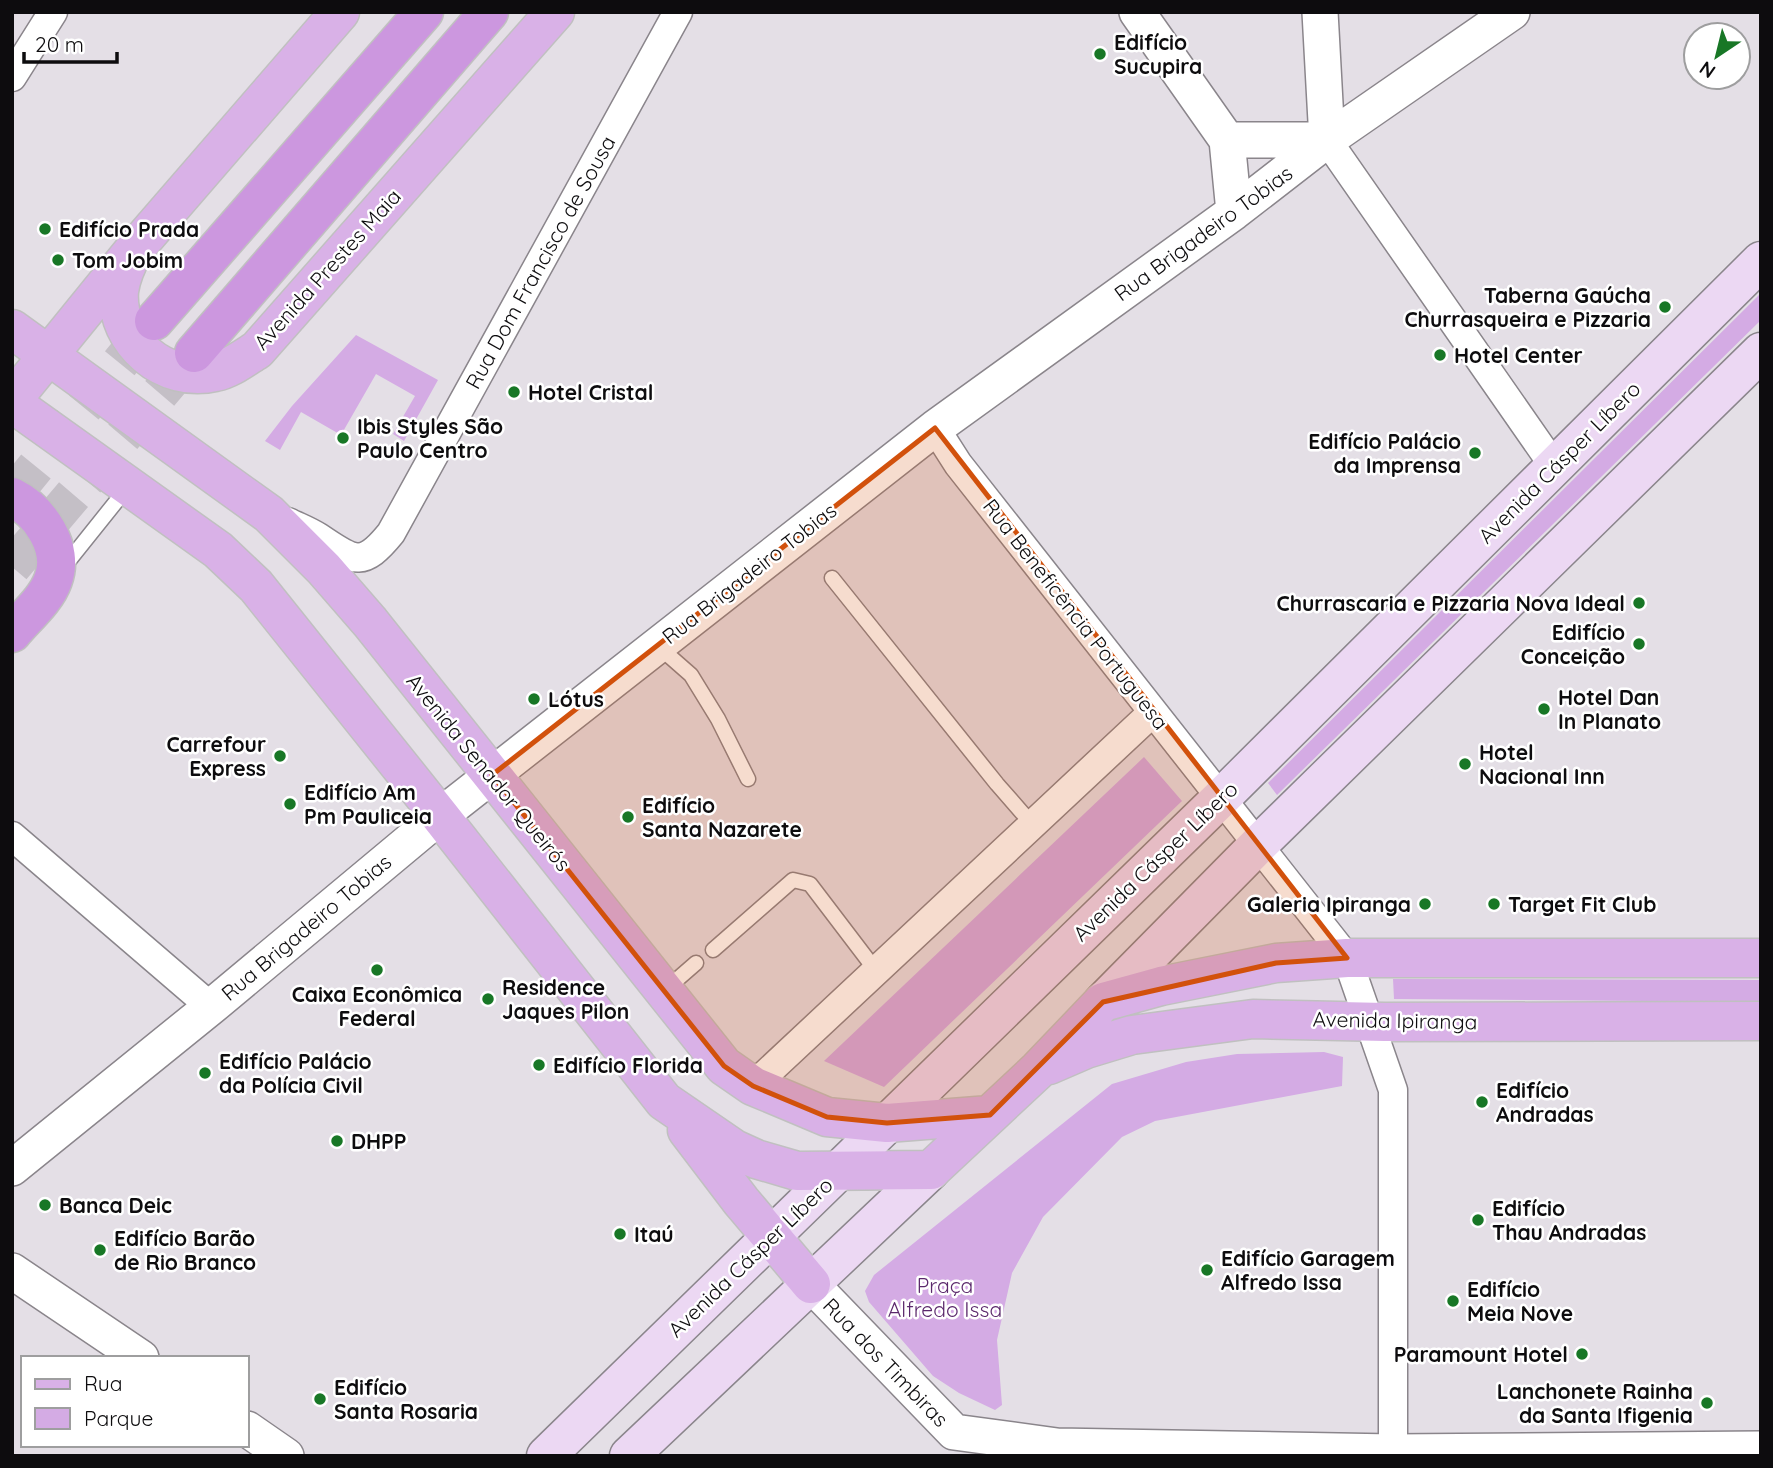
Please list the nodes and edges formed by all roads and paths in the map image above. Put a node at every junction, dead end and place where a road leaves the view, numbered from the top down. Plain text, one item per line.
1 (53, 12) edge
2 (340, 12) edge
3 (424, 12) edge
4 (489, 12) edge
5 (555, 12) edge
6 (678, 12) edge
7 (1137, 12) edge
8 (1320, 12) edge
9 (1512, 12) edge
10 (12, 77) edge
11 (1227, 140) junction
12 (1327, 140) junction
13 (1234, 212) junction
14 (134, 250) junction
15 (1761, 261) edge
16 (154, 320) tunnel mouth
17 (12, 328) edge
18 (1761, 352) edge
19 (194, 353) tunnel mouth
20 (50, 355) junction
21 (12, 401) edge
22 (935, 428) junction
23 (1554, 467) junction
24 (128, 486) junction
25 (12, 497) edge
26 (270, 514) junction
27 (832, 578) dead end
28 (53, 580) junction
29 (12, 633) edge
30 (657, 645) junction
31 (1153, 712) junction
32 (492, 775) junction
33 (748, 779) dead end
34 (1221, 798) junction
35 (440, 816) junction
36 (1032, 824) junction
37 (12, 836) edge
38 (1258, 845) junction
39 (713, 950) dead end
40 (1347, 958) junction
41 (1761, 958) edge
42 (696, 963) dead end
43 (877, 972) junction
44 (663, 991) junction
45 (1103, 1002) junction
46 (211, 1007) junction
47 (1369, 1021) junction
48 (1756, 1026) edge
49 (1038, 1070) junction
50 (753, 1086) junction
51 (664, 1101) junction
52 (990, 1115) junction
53 (887, 1123) junction
54 (12, 1168) edge
55 (931, 1170) junction
56 (839, 1172) junction
57 (770, 1237) junction
58 (12, 1271) edge
59 (811, 1284) junction
60 (138, 1356) edge
61 (248, 1430) edge
62 (952, 1444) edge
63 (1761, 1450) edge
64 (1393, 1454) edge
65 (286, 1456) edge
66 (546, 1456) edge
67 (629, 1456) edge

1 - 10 street
2 - 14 main road, Avenida Prestes Maia
3 - 16 highway
4 - 19 highway, Avenida Prestes Maia
5 - 14 main road, Avenida Prestes Maia
6 - 26 street, Rua Dom Francisco de Sousa
7 - 11 street
8 - 12 street
9 - 12 street, Rua Brigadeiro Tobias
11 - 12 street
11 - 13 street
12 - 13 street, Rua Brigadeiro Tobias
12 - 23 street
13 - 22 street, Rua Brigadeiro Tobias
14 - 20 main road, Avenida Prestes Maia
15 - 23 main road, Avenida Cásper Líbero
17 - 20 main road, Avenida Senador Queirós
18 - 38 main road
20 - 21 main road, Avenida Prestes Maia
20 - 26 main road, Avenida Senador Queirós
21 - 24 main road
22 - 30 street, Rua Brigadeiro Tobias
22 - 31 street, Rua Beneficência Portuguesa
23 - 34 main road, Avenida Cásper Líbero
24 - 28 lane
24 - 35 main road
25 - 28 highway
26 - 32 main road, Avenida Senador Queirós
27 - 36 lane
28 - 29 highway
30 - 32 street, Rua Brigadeiro Tobias
30 - 33 lane
31 - 34 street, Rua Beneficência Portuguesa
31 - 36 street
32 - 35 street, Rua Brigadeiro Tobias
32 - 44 main road, Avenida Senador Queirós
34 - 38 street, Rua Beneficência Portuguesa
34 - 53 main road, Avenida Cásper Líbero
35 - 46 street, Rua Brigadeiro Tobias
35 - 51 main road
36 - 43 street
37 - 46 street
38 - 40 street, Rua Beneficência Portuguesa
38 - 45 main road
39 - 43 lane
40 - 41 main road
40 - 45 main road
40 - 47 street, Rua Beneficência Portuguesa
42 - 44 lane
43 - 50 street
44 - 50 main road, Avenida Senador Queirós
45 - 49 main road
46 - 54 street, Rua Brigadeiro Tobias
47 - 48 main road, Avenida Ipiranga
47 - 49 main road, Avenida Ipiranga
47 - 64 street, Rua Beneficência Portuguesa
49 - 52 main road
50 - 53 main road, Avenida Senador Queirós
51 - 56 main road
51 - 57 main road
52 - 53 main road, Avenida Senador Queirós
52 - 55 main road
53 - 56 main road, Avenida Cásper Líbero
55 - 56 main road
55 - 59 main road
56 - 57 main road, Avenida Cásper Líbero
57 - 59 main road
57 - 66 main road, Avenida Cásper Líbero
58 - 60 street
59 - 62 street, Rua dos Timbiras
59 - 67 main road
61 - 65 street
62 - 64 street, Rua dos Timbiras
63 - 64 street, Rua dos Timbiras

